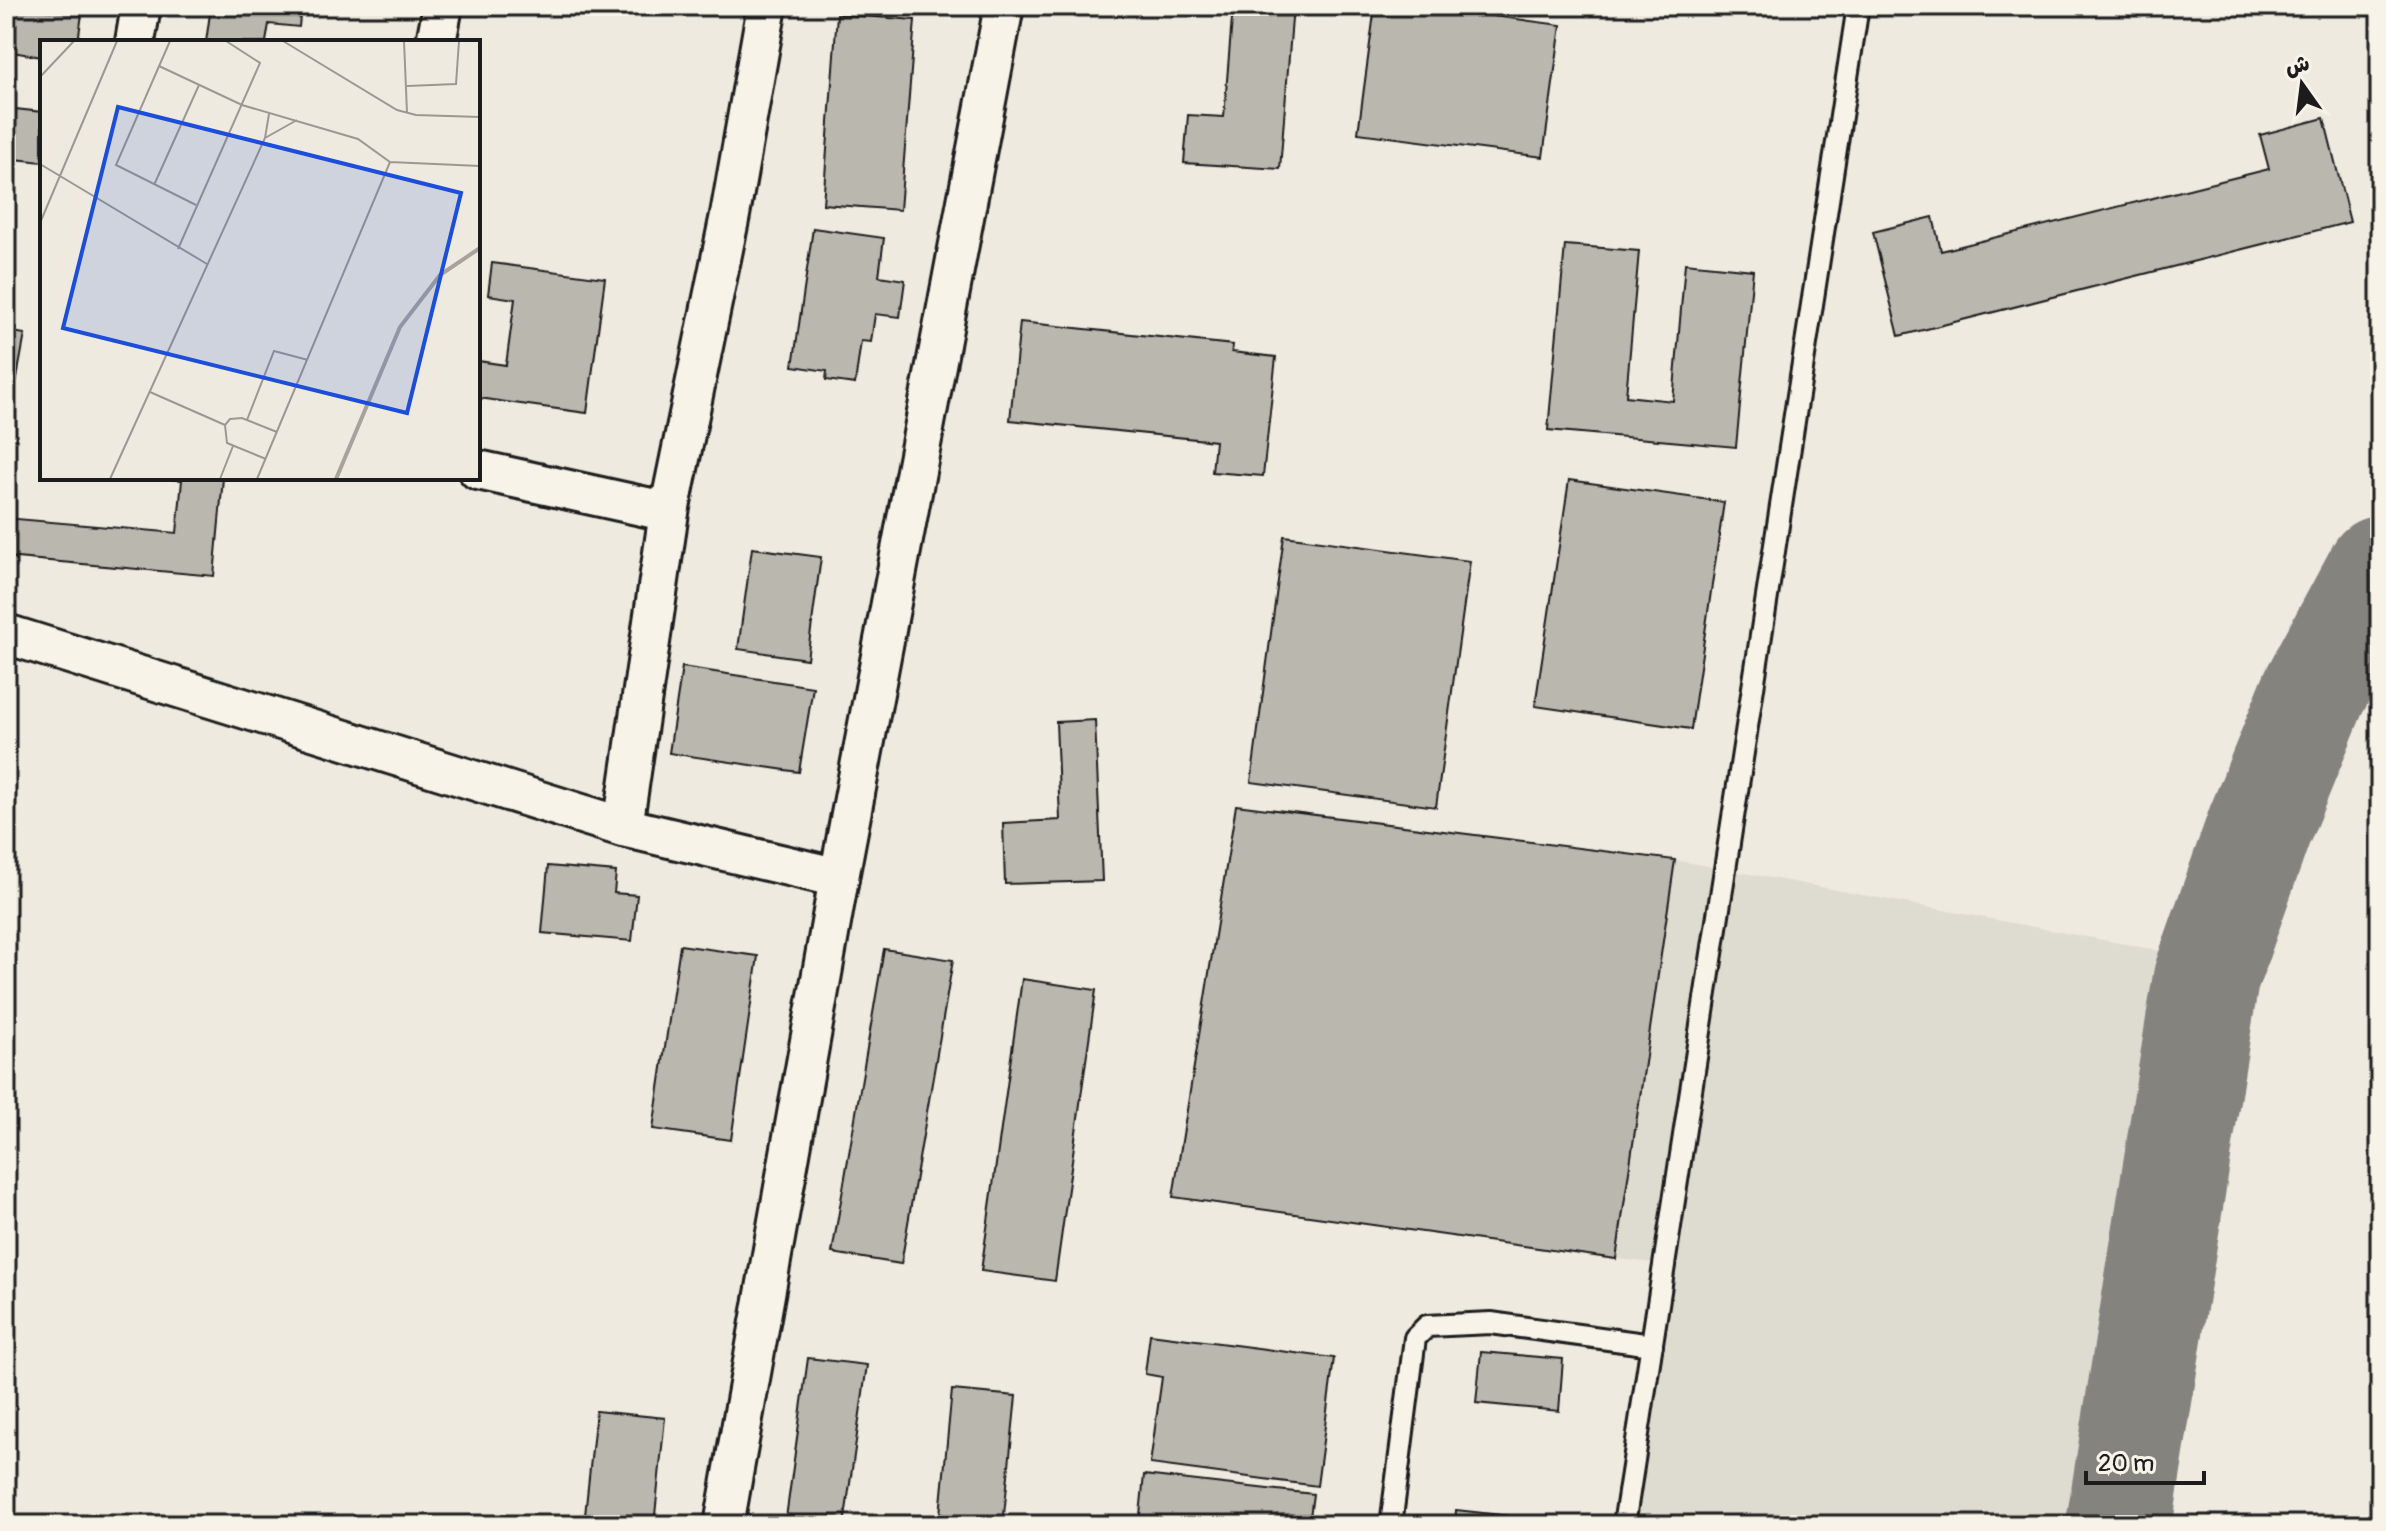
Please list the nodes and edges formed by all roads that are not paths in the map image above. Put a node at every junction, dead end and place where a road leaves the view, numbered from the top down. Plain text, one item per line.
1 (141, 6) edge
2 (443, 6) edge
3 (767, 6) edge
4 (1004, 6) edge
5 (1858, 6) edge
6 (135, 40) edge
7 (436, 40) edge
8 (480, 470) edge
9 (669, 512) junction
10 (6, 634) edge
11 (623, 827) junction
12 (839, 878) junction
13 (1652, 1345) junction
14 (724, 1525) edge
15 (1391, 1525) edge
16 (1624, 1525) edge

1 - 6 street
2 - 7 street
3 - 9 street
4 - 12 street
5 - 13 lane
8 - 9 street
9 - 11 street
10 - 11 street
11 - 12 street
12 - 14 street
13 - 15 lane
13 - 16 lane

